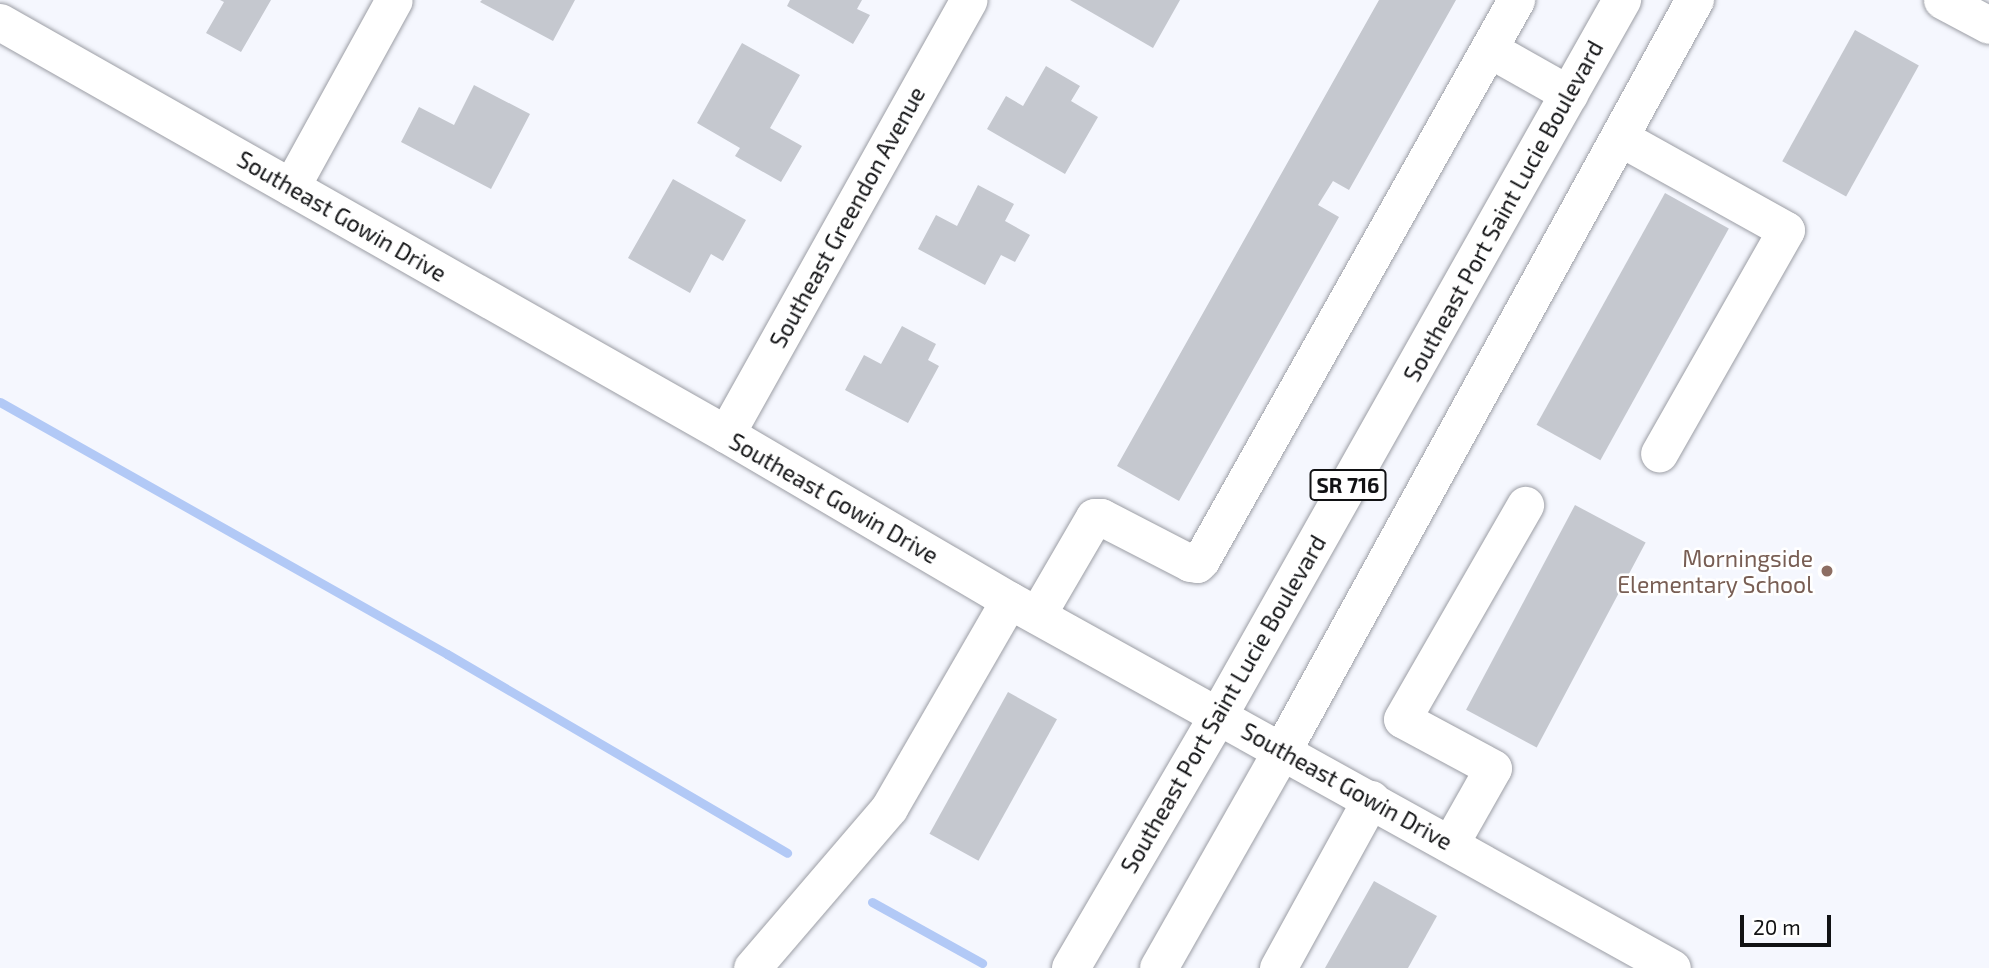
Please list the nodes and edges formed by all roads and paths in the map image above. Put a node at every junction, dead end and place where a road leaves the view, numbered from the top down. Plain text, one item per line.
1 (394, 0) edge
2 (970, 0) edge
3 (1516, 0) edge
4 (1622, 0) edge
5 (1695, 0) edge
6 (1942, 0) edge
7 (0, 22) edge
8 (1989, 25) edge
9 (1489, 49) junction
10 (1569, 94) junction
11 (1619, 138) junction
12 (291, 187) junction
13 (726, 434) junction
14 (1659, 454) dead end
15 (1525, 505) dead end
16 (1023, 607) junction
17 (1219, 715) junction
18 (1283, 750) junction
19 (1371, 799) junction
20 (1450, 844) junction
21 (752, 968) edge
22 (1071, 968) edge
23 (1159, 968) edge
24 (1278, 968) edge
25 (1672, 968) edge

1 - 12 street
2 - 13 street, Southeast Greendon Avenue
3 - 9 street
4 - 10 main road, Southeast Port Saint Lucie Boulevard / SR 716
5 - 11 main road, SR 716
6 - 8 street
7 - 12 street, Southeast Gowin Drive
9 - 10 street
9 - 16 street
10 - 17 main road, Southeast Port Saint Lucie Boulevard / SR 716
11 - 14 street
11 - 18 main road, SR 716
12 - 13 street, Southeast Gowin Drive
13 - 16 street, Southeast Gowin Drive
15 - 20 street
16 - 17 street, Southeast Gowin Drive
16 - 21 street
17 - 18 street, Southeast Gowin Drive
17 - 22 main road, Southeast Port Saint Lucie Boulevard / SR 716
18 - 19 street, Southeast Gowin Drive
18 - 23 main road, SR 716
19 - 20 street, Southeast Gowin Drive
19 - 24 street
20 - 25 street, Southeast Gowin Drive

